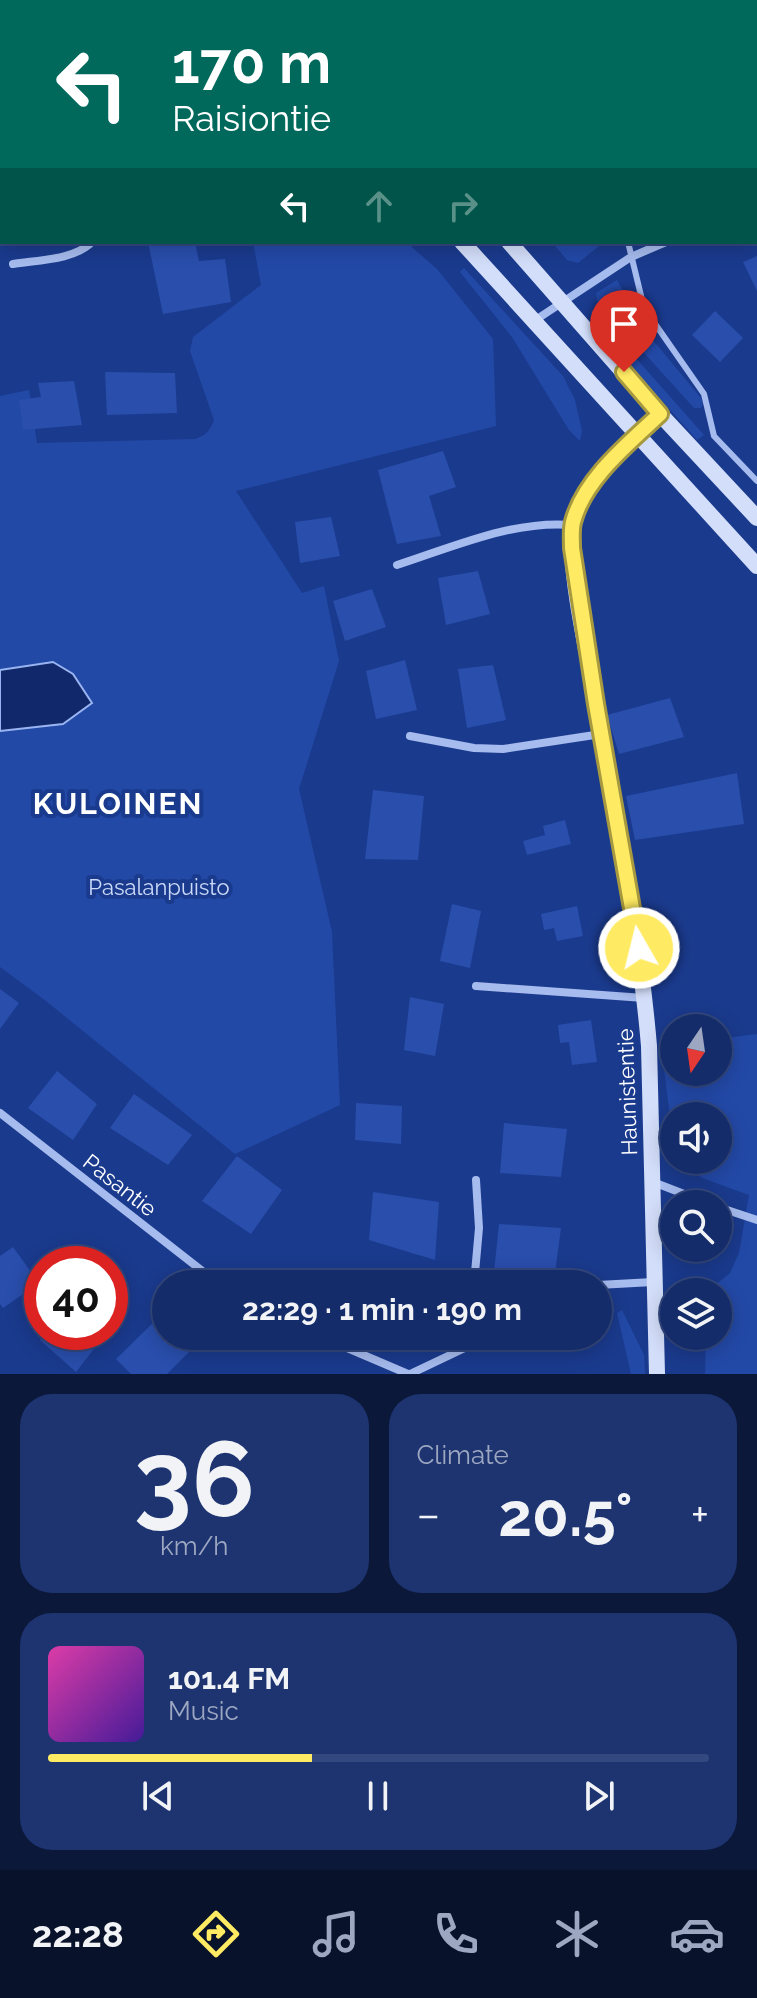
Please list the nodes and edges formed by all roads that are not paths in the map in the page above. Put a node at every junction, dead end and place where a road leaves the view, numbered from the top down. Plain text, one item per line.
1 (90, 244) edge
2 (464, 244) edge
3 (511, 244) edge
4 (628, 244) edge
5 (661, 244) edge
6 (631, 257) junction
7 (13, 264) dead end
8 (563, 303) junction
9 (534, 321) junction
10 (660, 414) junction
11 (637, 436) junction
12 (757, 481) edge
13 (757, 518) edge
14 (572, 525) junction
15 (397, 565) dead end
16 (757, 566) edge
17 (601, 734) junction
18 (410, 736) dead end
19 (476, 986) dead end
20 (645, 998) junction
21 (0, 1113) edge
22 (476, 1180) dead end
23 (652, 1182) junction
24 (673, 1190) edge
25 (732, 1212) edge
26 (757, 1220) edge
27 (201, 1270) edge
28 (475, 1270) edge
29 (653, 1282) junction
30 (612, 1284) edge
31 (352, 1350) edge
32 (458, 1350) edge
33 (432, 1369) edge
34 (409, 1374) edge
35 (657, 1374) edge

1 - 7 street
2 - 9 street
3 - 8 street
4 - 6 lane
5 - 6 street
6 - 8 street
6 - 12 lane
8 - 9 street
8 - 10 street
9 - 11 street
10 - 11 street, Haunistentie
10 - 13 street
11 - 14 street, Haunistentie
11 - 16 street
14 - 15 street
14 - 17 street, Haunistentie
17 - 18 street
17 - 20 street, Haunistentie
19 - 20 street
20 - 23 street, Haunistentie
21 - 27 street, Pasantie
22 - 28 street
23 - 24 street
23 - 29 street, Haunistentie
25 - 26 street
29 - 30 street
29 - 35 street, Haunistentie
31 - 34 street
32 - 33 street
33 - 34 street

